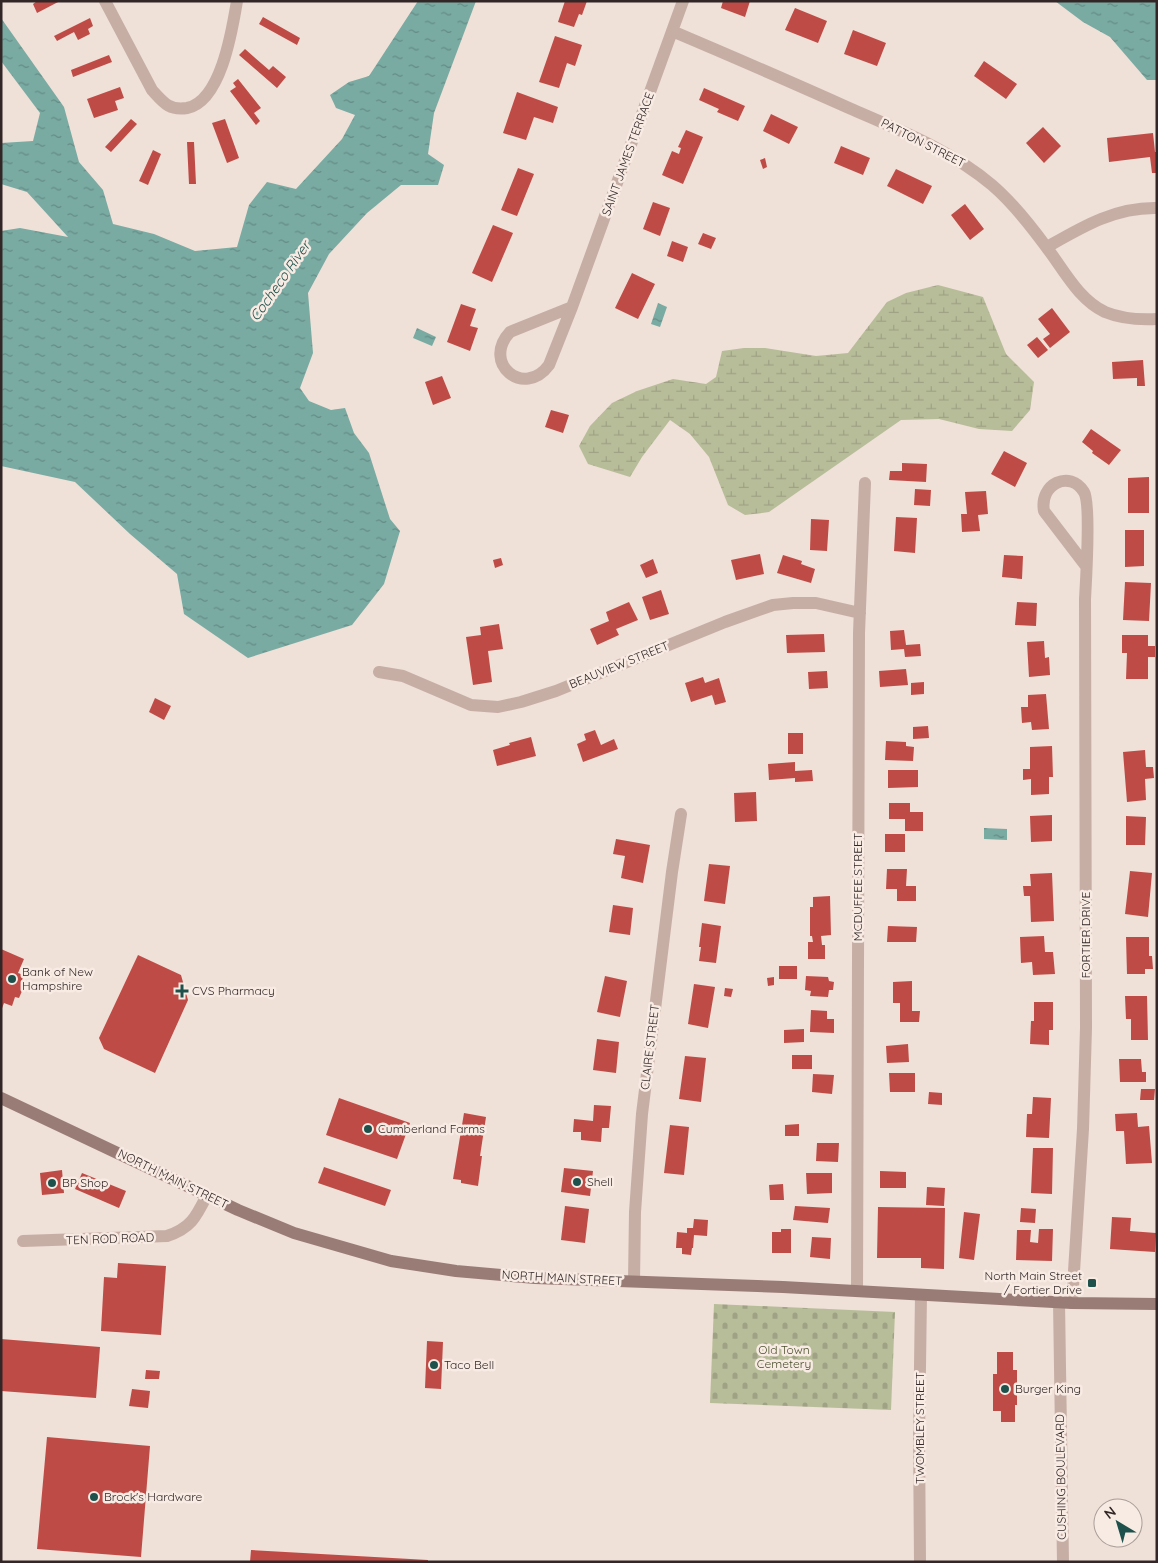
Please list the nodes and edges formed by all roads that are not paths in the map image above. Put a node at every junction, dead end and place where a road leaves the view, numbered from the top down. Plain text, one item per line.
1 (105, 1) edge
2 (237, 1) edge
3 (683, 1) edge
4 (672, 30) junction
5 (1157, 208) edge
6 (1047, 247) junction
7 (572, 307) junction
8 (1157, 319) edge
9 (865, 483) dead end
10 (1086, 566) junction
11 (860, 613) junction
12 (379, 672) dead end
13 (681, 814) dead end
14 (1, 1098) edge
15 (207, 1195) junction
16 (23, 1241) dead end
17 (634, 1281) junction
18 (857, 1291) junction
19 (921, 1295) junction
20 (1065, 1302) junction
21 (1157, 1304) edge
22 (920, 1562) edge
23 (1063, 1562) edge

1 - 2 street
3 - 4 street, SAINT JAMES TERRACE
4 - 6 street, PATTON STREET
4 - 7 street, SAINT JAMES TERRACE
5 - 6 street
6 - 8 street, PATTON STREET
7 - 7 street, SAINT JAMES TERRACE
9 - 11 street, MCDUFFEE STREET
10 - 10 street, FORTIER DRIVE
10 - 20 street, FORTIER DRIVE
11 - 12 street, BEAUVIEW STREET
11 - 18 street, MCDUFFEE STREET
13 - 17 street, CLAIRE STREET
14 - 15 main road, NORTH MAIN STREET
15 - 16 street, TEN ROD ROAD
15 - 17 main road, NORTH MAIN STREET
17 - 18 main road, NORTH MAIN STREET
18 - 19 main road, NORTH MAIN STREET
19 - 20 main road, NORTH MAIN STREET
19 - 22 street, TWOMBLEY STREET
20 - 21 main road, NORTH MAIN STREET
20 - 23 street, CUSHING BOULEVARD

